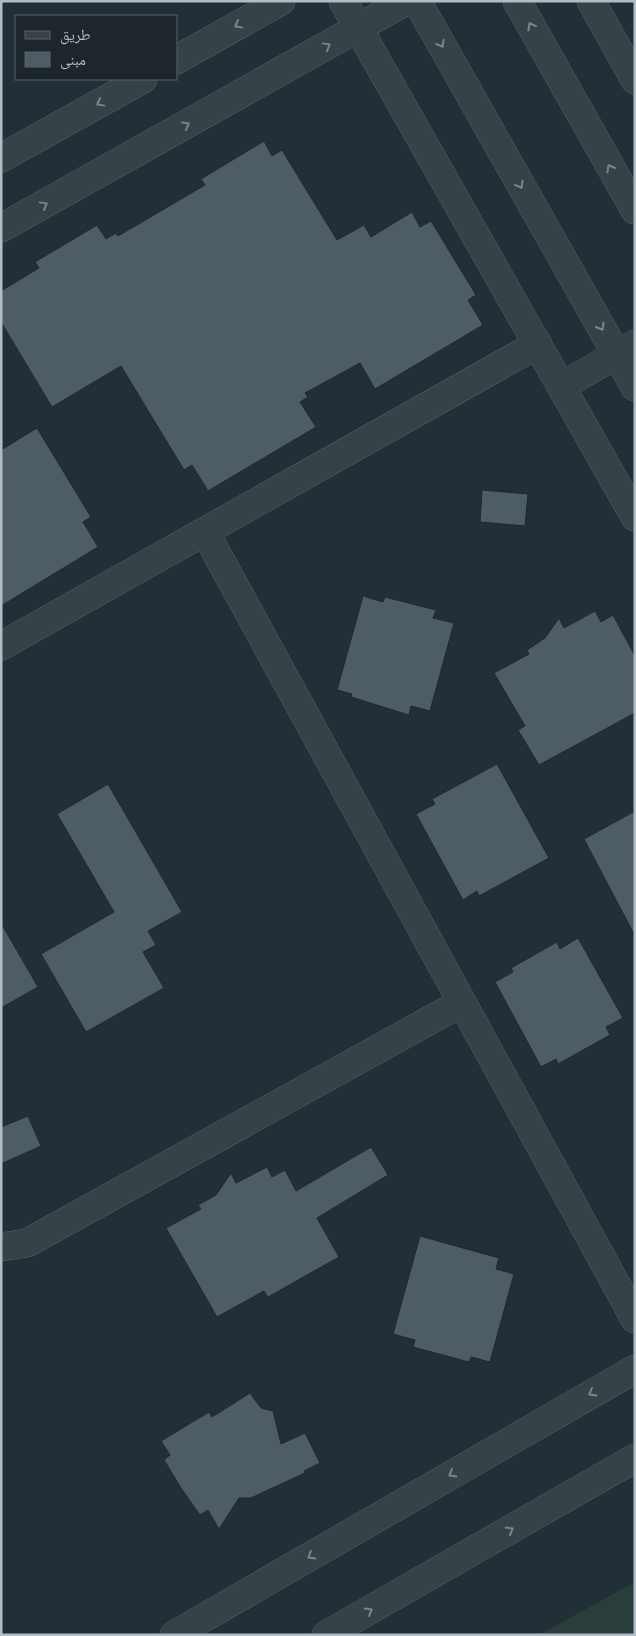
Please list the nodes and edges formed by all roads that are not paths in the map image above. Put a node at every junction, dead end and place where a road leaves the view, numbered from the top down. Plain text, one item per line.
1 (281, 1) edge
2 (343, 1) edge
3 (406, 1) edge
4 (417, 1) edge
5 (517, 1) edge
6 (591, 1) edge
7 (358, 28) junction
8 (178, 59) edge
9 (140, 80) edge
10 (635, 80) edge
11 (1, 158) edge
12 (635, 210) edge
13 (1, 228) edge
14 (538, 344) junction
15 (626, 349) edge
16 (562, 386) junction
17 (635, 387) edge
18 (635, 517) edge
19 (206, 532) junction
20 (1, 646) edge
21 (461, 1003) junction
22 (1, 1247) edge
23 (635, 1319) edge
24 (635, 1369) edge
25 (635, 1458) edge
26 (174, 1635) edge
27 (326, 1635) edge

1 -> 8 street
2 - 7 street
3 - 7 street
4 -> 15 street
12 -> 5 street
6 - 10 street
13 -> 7 street
7 - 14 street
9 -> 11 street
14 - 16 street
14 - 19 street
15 - 16 street
15 - 17 street
16 - 18 street
19 - 20 street
19 - 21 street
21 - 22 street
21 - 23 street
24 -> 26 street
27 -> 25 street

